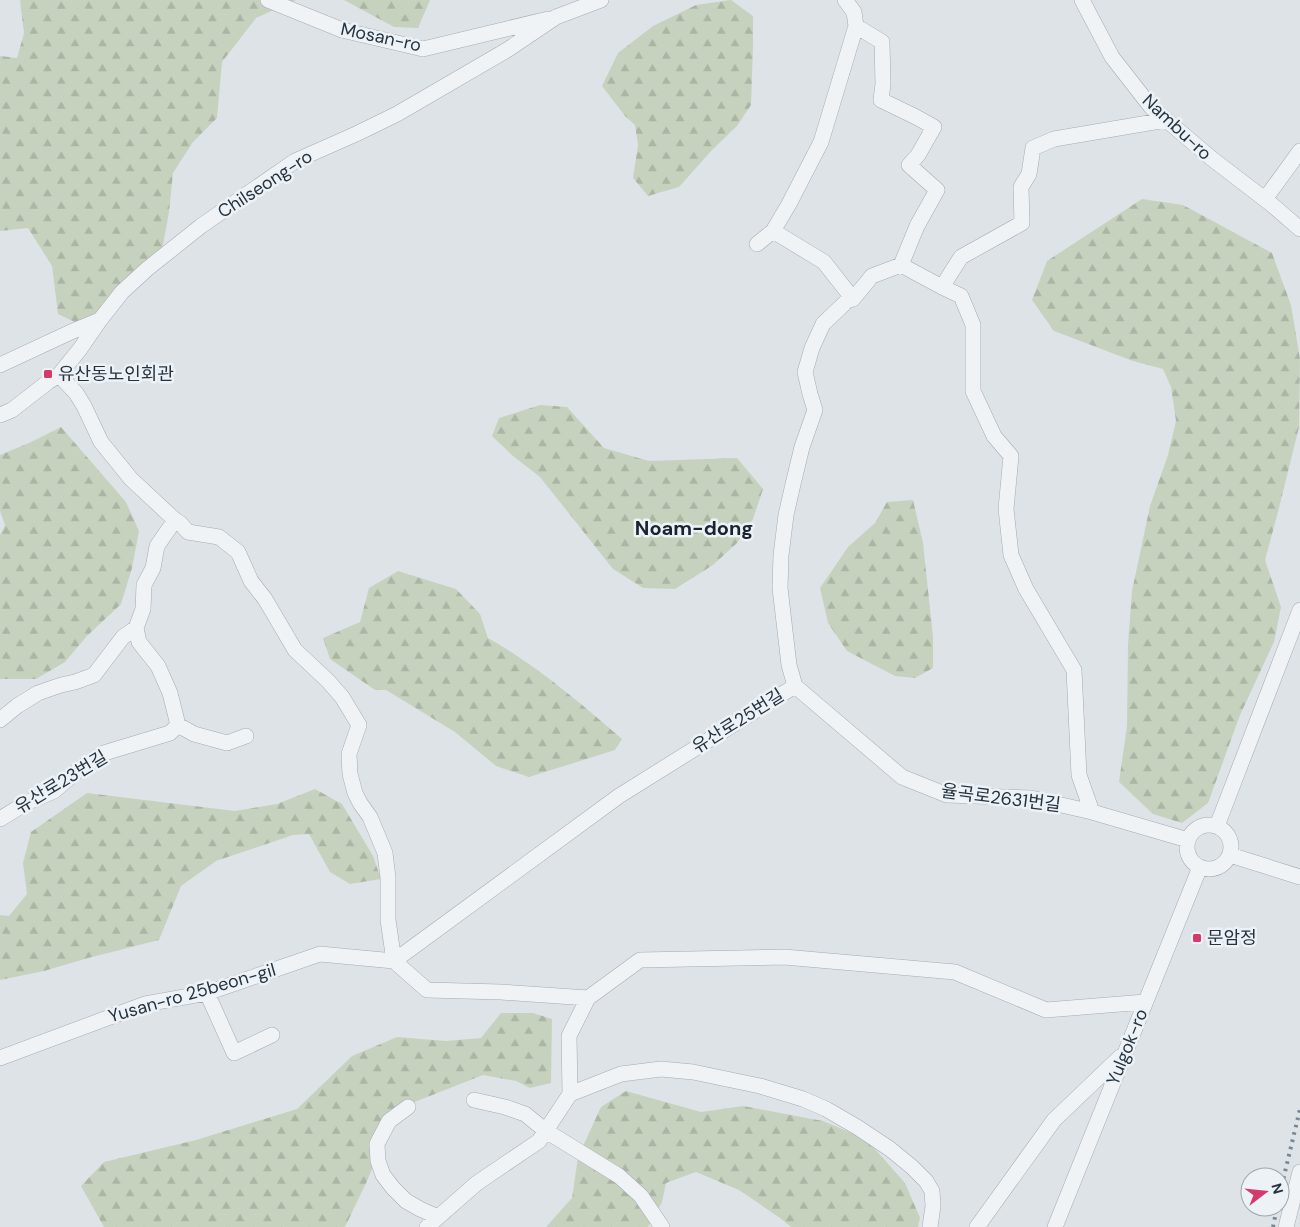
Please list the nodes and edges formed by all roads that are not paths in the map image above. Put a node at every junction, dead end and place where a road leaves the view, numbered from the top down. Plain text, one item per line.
1 (268, 0) edge
2 (602, 0) edge
3 (845, 0) edge
4 (1082, 0) edge
5 (556, 17) junction
6 (856, 26) junction
7 (1166, 120) junction
8 (1300, 151) edge
9 (1265, 199) junction
10 (1300, 229) edge
11 (773, 231) junction
12 (757, 244) dead end
13 (901, 265) junction
14 (942, 287) junction
15 (853, 299) junction
16 (100, 320) junction
17 (0, 365) edge
18 (59, 375) junction
19 (0, 415) edge
20 (175, 520) junction
21 (1300, 610) edge
22 (136, 628) junction
23 (795, 686) junction
24 (0, 720) edge
25 (178, 725) junction
26 (246, 736) dead end
27 (1092, 812) junction
28 (0, 819) edge
29 (1217, 826) junction
30 (1188, 840) junction
31 (1230, 856) junction
32 (1200, 867) junction
33 (1300, 877) edge
34 (394, 961) junction
35 (207, 993) junction
36 (588, 998) junction
37 (1145, 1002) junction
38 (272, 1035) dead end
39 (1125, 1053) junction
40 (0, 1058) edge
41 (570, 1094) junction
42 (474, 1100) dead end
43 (408, 1107) dead end
44 (546, 1131) junction
45 (1300, 1172) edge
46 (438, 1217) junction
47 (427, 1227) edge
48 (662, 1227) edge
49 (930, 1227) edge
50 (977, 1227) edge
51 (1055, 1227) edge
52 (1286, 1227) edge

1 - 5 street, Mosan-ro
2 - 5 street, Chilseong-ro
3 - 6 street
4 - 7 street, Nambu-ro
5 - 16 street, Chilseong-ro
6 - 11 street
6 - 13 street
7 - 9 street, Nambu-ro
7 - 14 street
8 - 9 street
9 - 10 street, Nambu-ro
11 - 12 street
11 - 15 street
13 - 14 street, 율곡로2631번길
13 - 15 street
14 - 27 street, 율곡로2631번길
15 - 23 street, 유산로25번길
16 - 17 street
16 - 18 street, Chilseong-ro
18 - 19 street, Chilseong-ro
18 - 20 street
20 - 22 street
20 - 34 street
21 - 29 street
22 - 24 street
22 - 25 street
23 - 27 street, 율곡로2631번길
23 - 34 street, 유산로25번길
25 - 26 street
25 - 28 street, 유산로23번길
27 - 30 street, 율곡로2631번길
29 - 30 street
29 - 31 street
30 - 32 street
31 - 32 street
31 - 33 street
32 - 37 street, Yulgok-ro
34 - 35 street, Yusan-ro 25beon-gil
34 - 36 street
35 - 38 street
35 - 40 street, Yusan-ro 25beon-gil
36 - 37 street
36 - 41 street
37 - 39 street, Yulgok-ro
39 - 50 street
39 - 51 street, Yulgok-ro
41 - 44 street
41 - 49 street
42 - 44 street
43 - 46 street
44 - 46 street
44 - 48 street
45 - 52 street
46 - 47 street

